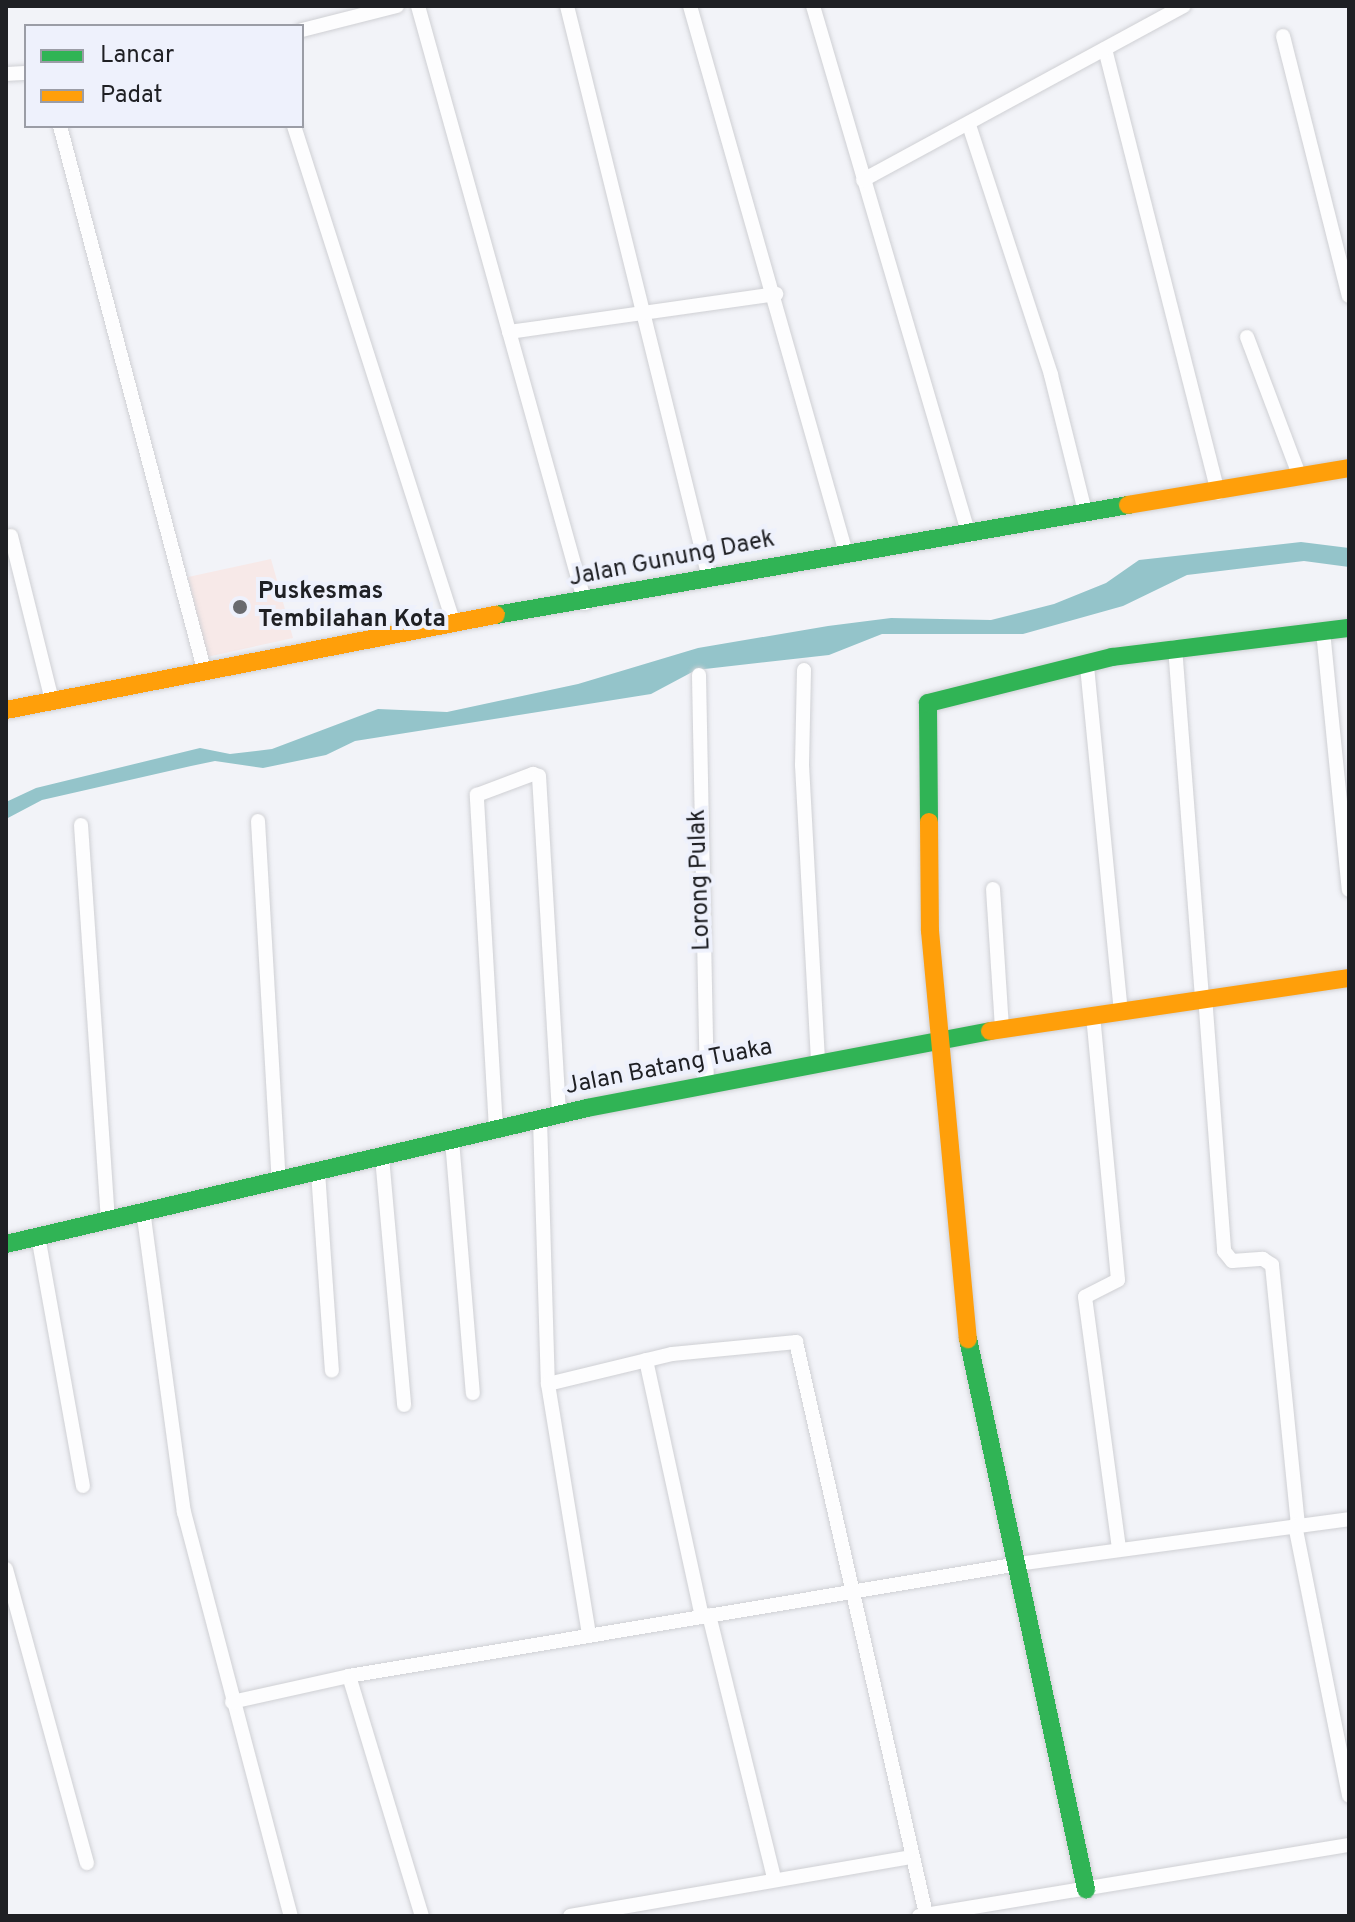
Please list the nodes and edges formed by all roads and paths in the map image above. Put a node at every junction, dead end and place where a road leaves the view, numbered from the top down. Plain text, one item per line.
1 (397, 6) edge
2 (418, 6) edge
3 (567, 6) edge
4 (690, 6) edge
5 (813, 6) edge
6 (1184, 6) edge
7 (368, 9) edge
8 (304, 29) edge
9 (1283, 36) dead end
10 (1105, 49) junction
11 (969, 125) junction
12 (61, 128) edge
13 (295, 128) edge
14 (863, 180) junction
15 (776, 294) junction
16 (1349, 296) edge
17 (643, 313) junction
18 (509, 332) junction
19 (1247, 337) dead end
20 (1349, 468) edge
21 (1300, 477) junction
22 (1218, 493) junction
23 (1086, 515) junction
24 (969, 535) junction
25 (11, 536) dead end
26 (846, 553) junction
27 (708, 574) junction
28 (585, 603) junction
29 (454, 624) junction
30 (1349, 628) edge
31 (1323, 631) junction
32 (1175, 647) junction
33 (1087, 666) junction
34 (204, 669) junction
35 (804, 670) dead end
36 (699, 675) dead end
37 (52, 701) junction
38 (6, 710) edge
39 (258, 821) dead end
40 (81, 825) dead end
41 (993, 889) dead end
42 (1349, 890) edge
43 (1349, 978) edge
44 (1203, 997) junction
45 (1121, 1010) junction
46 (1093, 1015) junction
47 (1002, 1029) junction
48 (938, 1039) junction
49 (818, 1063) junction
50 (707, 1085) junction
51 (559, 1114) junction
52 (540, 1119) junction
53 (496, 1129) junction
54 (452, 1140) junction
55 (382, 1157) junction
56 (318, 1172) junction
57 (279, 1181) junction
58 (143, 1210) junction
59 (108, 1218) junction
60 (38, 1236) junction
61 (6, 1244) edge
62 (646, 1360) junction
63 (332, 1371) dead end
64 (548, 1384) junction
65 (473, 1393) dead end
66 (404, 1405) dead end
67 (83, 1486) dead end
68 (1349, 1519) edge
69 (1296, 1525) junction
70 (1119, 1549) junction
71 (1018, 1564) junction
72 (6, 1569) edge
73 (854, 1592) junction
74 (706, 1616) junction
75 (589, 1635) junction
76 (349, 1676) junction
77 (232, 1702) junction
78 (1349, 1796) edge
79 (1349, 1845) edge
80 (912, 1857) junction
81 (87, 1863) dead end
82 (774, 1878) junction
83 (1086, 1889) junction
84 (922, 1915) edge
85 (291, 1916) edge
86 (422, 1916) edge
87 (570, 1916) edge

1 - 7 street
2 - 18 street
3 - 17 street
4 - 15 street
5 - 14 street
6 - 10 street
7 - 8 street
9 - 16 street
10 - 11 street
10 - 22 street
11 - 14 street
11 - 23 street
12 - 34 street
13 - 29 street
14 - 24 street
15 - 17 street
15 - 26 street
17 - 18 street
17 - 27 street
18 - 28 street
19 - 21 street
20 - 21 street, Jalan Gunung Daek
21 - 22 street, Jalan Gunung Daek
22 - 23 street, Jalan Gunung Daek
23 - 24 street, Jalan Gunung Daek
24 - 26 street, Jalan Gunung Daek
25 - 37 street
26 - 27 street, Jalan Gunung Daek
27 - 28 street, Jalan Gunung Daek
28 - 29 street, Jalan Gunung Daek
29 - 34 street, Jalan Gunung Daek
30 - 31 street
31 - 32 street
31 - 42 street
32 - 33 street
32 - 44 street
33 - 45 street
33 - 48 street
34 - 37 street, Jalan Gunung Daek
35 - 49 street
36 - 50 street, Lorong Pulak
37 - 38 street, Jalan Gunung Daek
39 - 57 street
40 - 59 street
41 - 47 street
43 - 44 street, Jalan Batang Tuaka
44 - 45 street, Jalan Batang Tuaka
44 - 69 street
45 - 46 street, Jalan Batang Tuaka
46 - 47 street, Jalan Batang Tuaka
46 - 70 street
47 - 48 street, Jalan Batang Tuaka
48 - 49 street, Jalan Batang Tuaka
48 - 71 street
49 - 50 street, Jalan Batang Tuaka
50 - 51 street, Jalan Batang Tuaka
51 - 52 street, Jalan Batang Tuaka
51 - 53 street
52 - 53 street, Jalan Batang Tuaka
52 - 64 street
53 - 54 street, Jalan Batang Tuaka
54 - 55 street, Jalan Batang Tuaka
54 - 65 street
55 - 56 street, Jalan Batang Tuaka
55 - 66 street
56 - 57 street, Jalan Batang Tuaka
56 - 63 street
57 - 58 street, Jalan Batang Tuaka
58 - 59 street, Jalan Batang Tuaka
58 - 77 street
59 - 60 street, Jalan Batang Tuaka
60 - 61 street, Jalan Batang Tuaka
60 - 67 street
62 - 64 street
62 - 73 street
62 - 74 street
64 - 75 street
68 - 69 street
69 - 70 street
69 - 78 street
70 - 71 street
71 - 73 street
71 - 83 street
72 - 81 street
73 - 74 street
73 - 80 street
74 - 75 street
74 - 82 street
75 - 76 street
76 - 77 street
76 - 86 street
77 - 85 street
79 - 83 street
80 - 82 street
80 - 84 street
82 - 87 street
83 - 84 street

